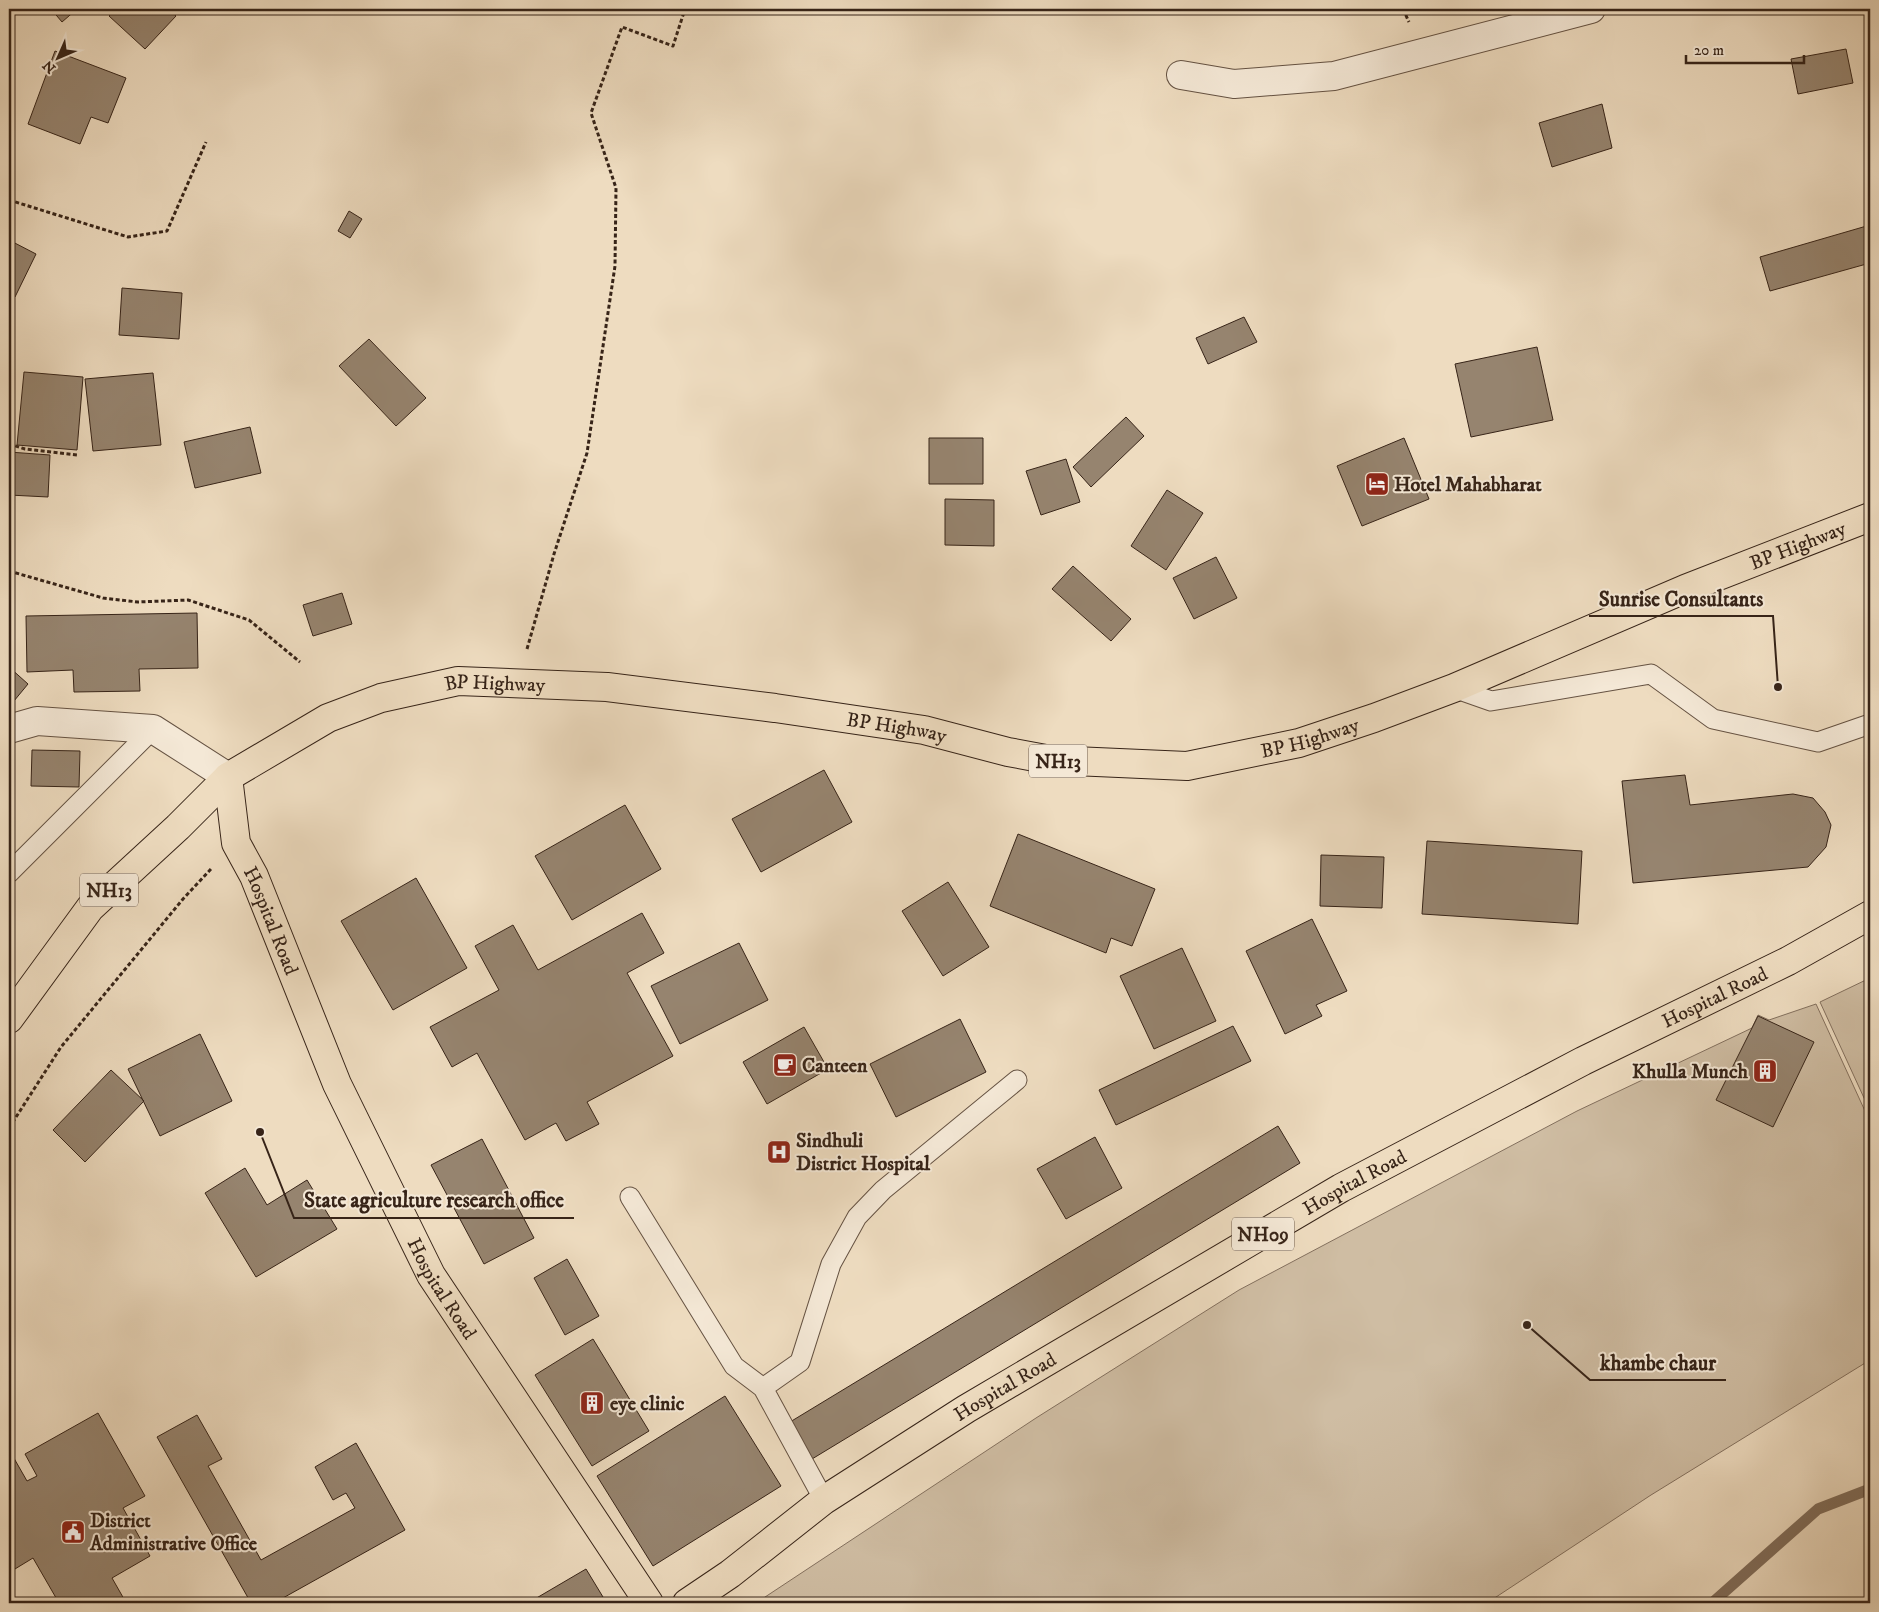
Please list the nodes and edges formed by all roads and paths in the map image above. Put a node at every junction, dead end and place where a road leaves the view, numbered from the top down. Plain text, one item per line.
1 (685, 9) edge
2 (1591, 9) edge
3 (1181, 75) dead end
4 (206, 142) dead end
5 (9, 200) edge
6 (9, 444) edge
7 (77, 455) dead end
8 (1870, 517) edge
9 (9, 571) edge
10 (300, 662) dead end
11 (517, 683) junction
12 (1454, 688) junction
13 (1870, 724) edge
14 (9, 729) edge
15 (154, 729) junction
16 (228, 776) junction
17 (236, 843) junction
18 (9, 873) edge
19 (1870, 915) edge
20 (9, 1019) edge
21 (1017, 1080) dead end
22 (9, 1128) edge
23 (630, 1197) dead end
24 (763, 1388) junction
25 (824, 1500) junction
26 (649, 1603) edge
27 (687, 1603) edge

1 - 11 path
2 - 3 street
4 - 5 path
6 - 7 path
8 - 12 main road, BP Highway / NH13
9 - 10 path
11 - 12 main road, BP Highway / NH13
11 - 16 main road, BP Highway / NH13
12 - 13 lane
14 - 15 street
15 - 16 street
15 - 18 lane
16 - 17 main road, Hospital Road
16 - 20 main road, BP Highway / NH13
17 - 22 path
17 - 26 main road, Hospital Road
19 - 25 main road, Hospital Road / NH09
21 - 24 lane
23 - 24 lane
24 - 25 lane
25 - 27 main road, Hospital Road / NH09

